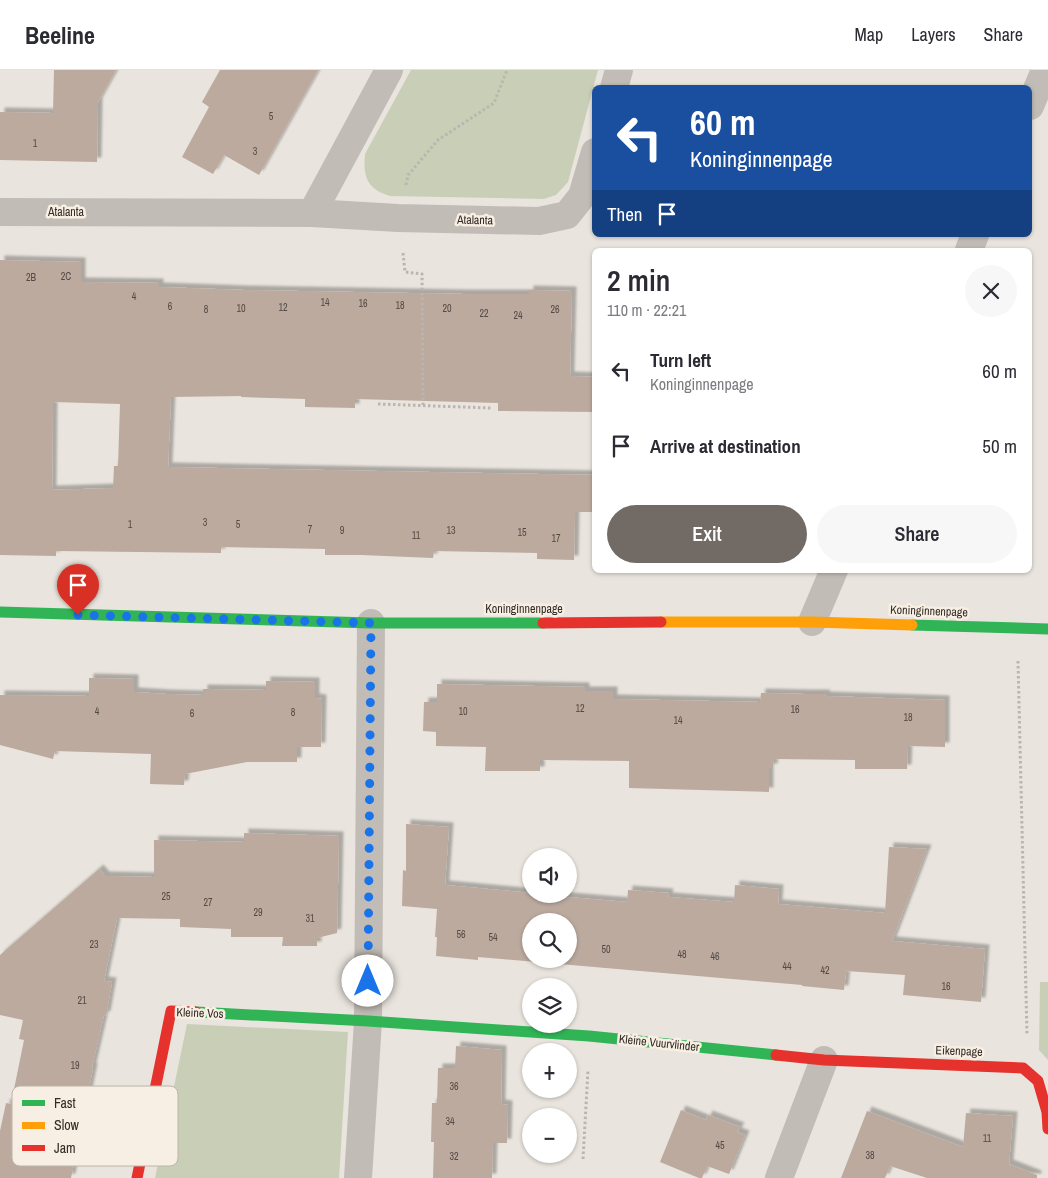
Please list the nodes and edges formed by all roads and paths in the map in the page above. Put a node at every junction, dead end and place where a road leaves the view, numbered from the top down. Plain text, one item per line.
1 (389, 70) edge
2 (508, 70) edge
3 (619, 70) edge
4 (1045, 70) edge
5 (615, 85) edge
6 (1032, 101) edge
7 (592, 162) edge
8 (0, 212) edge
9 (312, 213) junction
10 (398, 218) junction
11 (378, 404) dead end
12 (423, 405) junction
13 (491, 408) dead end
14 (833, 573) edge
15 (0, 612) edge
16 (812, 622) junction
17 (371, 623) junction
18 (1017, 628) junction
19 (1048, 629) edge
20 (368, 1021) junction
21 (589, 1036) junction
22 (824, 1060) junction
23 (1023, 1068) junction
24 (156, 1086) edge
25 (1048, 1129) edge
26 (583, 1159) dead end
27 (358, 1178) edge
28 (779, 1178) edge

1 - 9 street
2 - 10 path
3 - 5 street
4 - 6 street
7 - 10 street, Atalanta
8 - 9 street, Atalanta
9 - 10 street, Atalanta
10 - 12 path
11 - 12 path
12 - 13 path
14 - 16 street
15 - 17 street, Koninginnenpage
16 - 17 street, Koninginnenpage
16 - 18 street, Koninginnenpage
17 - 20 street
18 - 19 street, Koninginnenpage
18 - 23 path
20 - 21 street, Kleine Vuurvlinder
20 - 24 street, Kleine Vos
20 - 27 street
21 - 22 street, Kleine Vuurvlinder
21 - 26 path
22 - 23 street, Eikenpage
22 - 28 street
23 - 25 street

